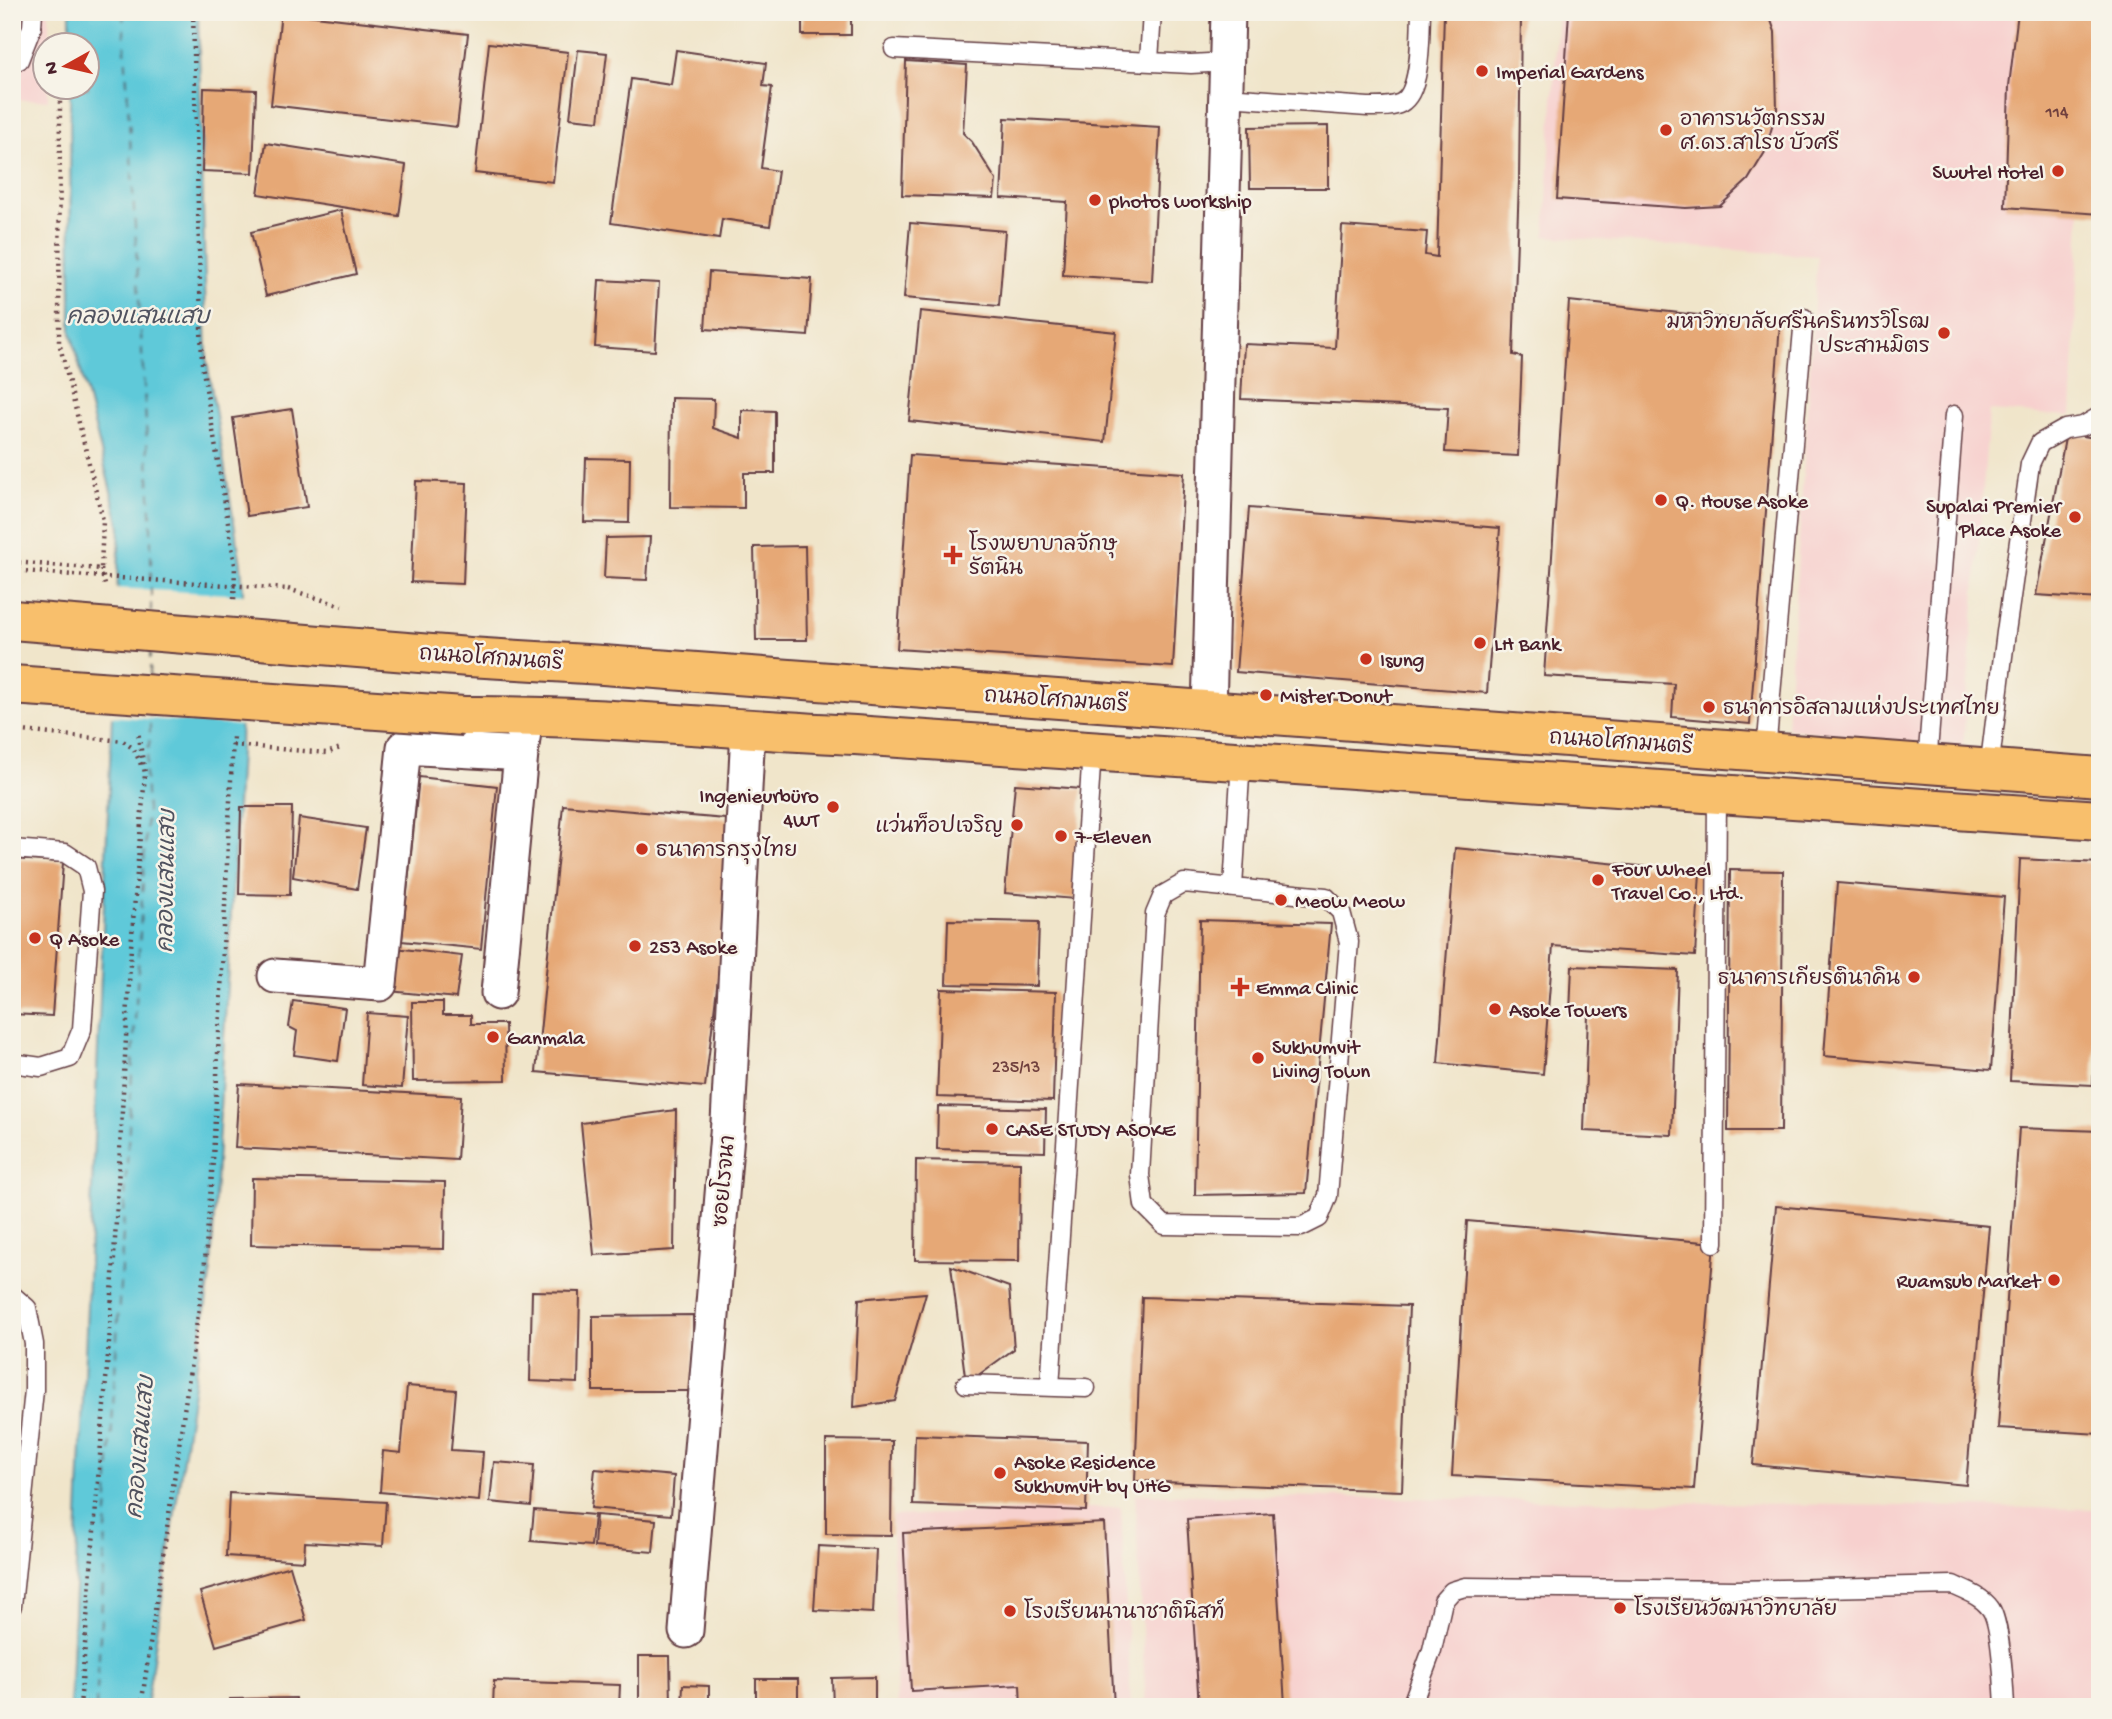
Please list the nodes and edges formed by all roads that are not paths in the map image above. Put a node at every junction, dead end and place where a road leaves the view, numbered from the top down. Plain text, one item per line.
1 (33, 12) edge
2 (1152, 12) edge
3 (1228, 12) edge
4 (1421, 12) edge
5 (894, 49) dead end
6 (1149, 61) junction
7 (12, 62) edge
8 (1227, 62) junction
9 (1226, 97) junction
10 (1804, 318) dead end
11 (1954, 415) dead end
12 (2100, 416) edge
13 (12, 620) edge
14 (12, 685) edge
15 (1209, 711) junction
16 (526, 716) junction
17 (748, 730) junction
18 (1092, 751) junction
19 (1766, 752) junction
20 (521, 754) junction
21 (1241, 761) junction
22 (1927, 765) junction
23 (1989, 770) junction
24 (2100, 777) edge
25 (1717, 794) junction
26 (2100, 820) edge
27 (12, 849) edge
28 (1233, 887) junction
29 (275, 976) dead end
30 (498, 993) dead end
31 (12, 1063) edge
32 (1714, 1243) dead end
33 (12, 1295) edge
34 (966, 1384) dead end
35 (1050, 1387) junction
36 (1086, 1388) dead end
37 (12, 1606) edge
38 (686, 1631) dead end
39 (1411, 1707) edge
40 (2006, 1707) edge

1 - 7 lane
2 - 6 lane
3 - 8 street
4 - 9 lane
5 - 6 lane
6 - 8 lane
8 - 9 street
9 - 15 street
10 - 19 lane
11 - 22 lane
12 - 23 lane
13 - 15 main road, ถนนอโศกมนตรี, bridge
14 - 16 main road, bridge
15 - 19 main road, ถนนอโศกมนตรี
16 - 17 main road
16 - 20 street
17 - 18 main road
17 - 38 street, ซอยโรจนา
18 - 21 main road
18 - 35 lane
19 - 22 main road, ถนนอโศกมนตรี
20 - 29 street
20 - 30 street
21 - 25 main road
21 - 28 lane
22 - 23 main road, ถนนอโศกมนตรี
23 - 24 main road, ถนนอโศกมนตรี
25 - 26 main road
25 - 32 lane
27 - 31 lane
28 - 28 lane
33 - 37 lane
34 - 35 lane
35 - 36 lane
39 - 40 lane

